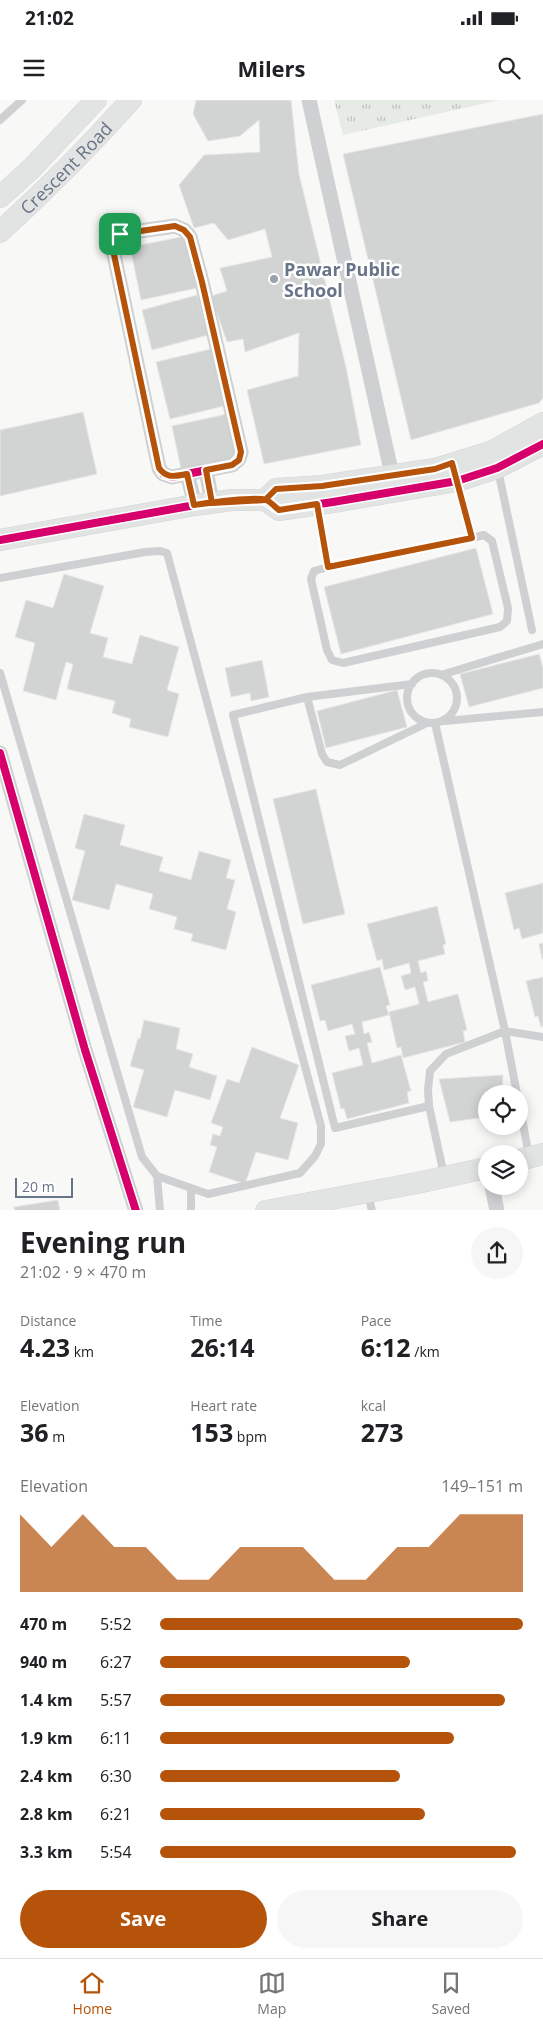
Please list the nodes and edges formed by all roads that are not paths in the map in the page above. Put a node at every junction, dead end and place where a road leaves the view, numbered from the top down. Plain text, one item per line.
1 (22, 100) edge
2 (96, 100) edge
3 (130, 100) edge
4 (309, 100) edge
5 (0, 120) edge
6 (2, 192) edge
7 (0, 232) edge
8 (543, 422) edge
9 (543, 444) edge
10 (497, 468) junction
11 (206, 470) junction
12 (455, 472) junction
13 (187, 474) junction
14 (392, 475) junction
15 (265, 500) junction
16 (203, 504) junction
17 (317, 504) junction
18 (472, 538) junction
19 (0, 540) edge
20 (328, 567) junction
21 (0, 578) edge
22 (532, 630) dead end
23 (543, 644) edge
24 (0, 673) edge
25 (441, 675) junction
26 (412, 684) junction
27 (307, 697) junction
28 (543, 712) edge
29 (435, 722) junction
30 (0, 753) edge
31 (505, 1031) junction
32 (543, 1037) edge
33 (515, 1085) edge
34 (429, 1106) junction
35 (525, 1135) edge
36 (530, 1158) edge
37 (478, 1170) edge
38 (157, 1176) junction
39 (444, 1177) junction
40 (191, 1188) junction
41 (494, 1195) edge
42 (370, 1201) edge
43 (136, 1210) edge
44 (160, 1210) edge
45 (191, 1210) edge
46 (266, 1210) edge
47 (497, 1210) edge

1 - 5 lane
2 - 6 street, Crescent Road
3 - 7 street, Crescent Road
4 - 14 street
8 - 12 street
9 - 10 street
10 - 12 street
10 - 22 lane
11 - 13 street
11 - 13 street
11 - 16 street
12 - 14 street
12 - 17 street
12 - 18 lane
13 - 16 street
14 - 15 street
15 - 16 street
15 - 17 street
16 - 19 street
17 - 20 lane
18 - 20 lane
18 - 20 lane
21 - 40 lane
23 - 25 lane
24 - 38 lane
25 - 26 lane
25 - 29 lane
26 - 27 lane
26 - 29 lane
27 - 29 lane
27 - 34 lane
28 - 29 lane
29 - 31 lane
30 - 43 street
31 - 32 lane
31 - 33 lane
31 - 34 lane
34 - 39 lane
35 - 36 lane
37 - 39 street
38 - 40 lane
38 - 44 lane
39 - 42 street
40 - 45 lane
41 - 47 street
42 - 46 street

